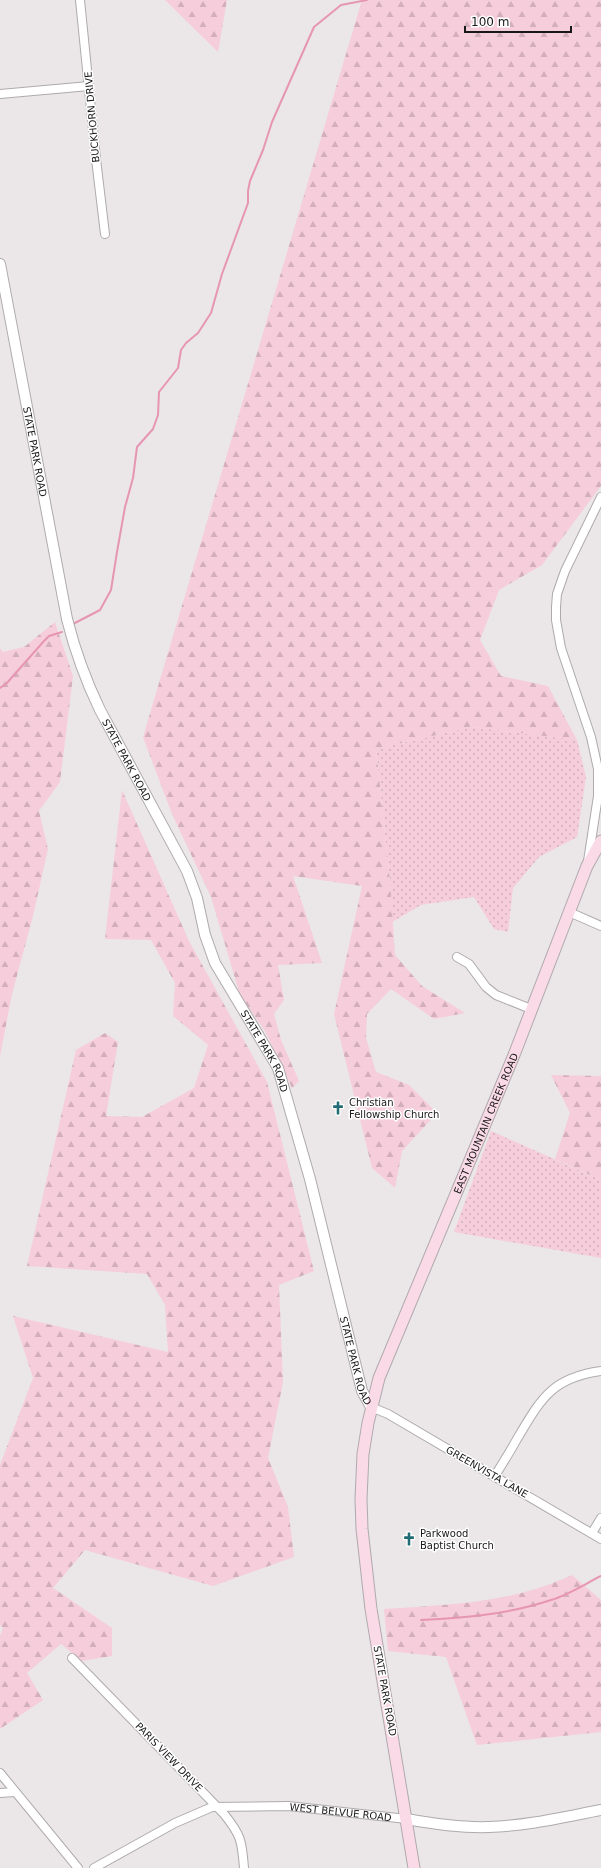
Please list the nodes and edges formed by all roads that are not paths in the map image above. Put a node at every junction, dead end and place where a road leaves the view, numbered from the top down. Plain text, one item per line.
1 (80, 0) edge
2 (89, 86) junction
3 (0, 94) edge
4 (105, 234) dead end
5 (0, 264) edge
6 (601, 497) edge
7 (601, 841) edge
8 (587, 866) junction
9 (569, 912) junction
10 (601, 926) edge
11 (457, 957) dead end
12 (531, 1010) junction
13 (601, 1371) edge
14 (371, 1407) junction
15 (495, 1476) junction
16 (601, 1518) edge
17 (592, 1534) junction
18 (601, 1539) edge
19 (72, 1658) dead end
20 (0, 1773) edge
21 (15, 1792) junction
22 (0, 1793) edge
23 (217, 1807) junction
24 (601, 1810) edge
25 (407, 1819) junction
26 (78, 1868) edge
27 (94, 1868) edge
28 (244, 1868) edge
29 (414, 1868) edge

1 - 2 street, BUCKHORN DRIVE
2 - 3 street
2 - 4 street, BUCKHORN DRIVE
5 - 14 street, STATE PARK ROAD
6 - 8 street
7 - 8 main road, EAST MOUNTAIN CREEK ROAD
8 - 9 main road, EAST MOUNTAIN CREEK ROAD
9 - 10 street
9 - 12 main road, EAST MOUNTAIN CREEK ROAD
11 - 12 street
12 - 14 main road, EAST MOUNTAIN CREEK ROAD
13 - 15 street
14 - 15 street, GREENVISTA LANE
14 - 25 main road, STATE PARK ROAD
15 - 17 street, GREENVISTA LANE
16 - 17 street
17 - 18 street, GREENVISTA LANE
19 - 23 street, PARIS VIEW DRIVE
20 - 21 street
21 - 22 street
21 - 26 street
23 - 25 street, WEST BELVUE ROAD
23 - 27 street, WEST BELVUE ROAD
23 - 28 street, PARIS VIEW DRIVE
24 - 25 street, WEST BELVUE ROAD
25 - 29 main road, STATE PARK ROAD

